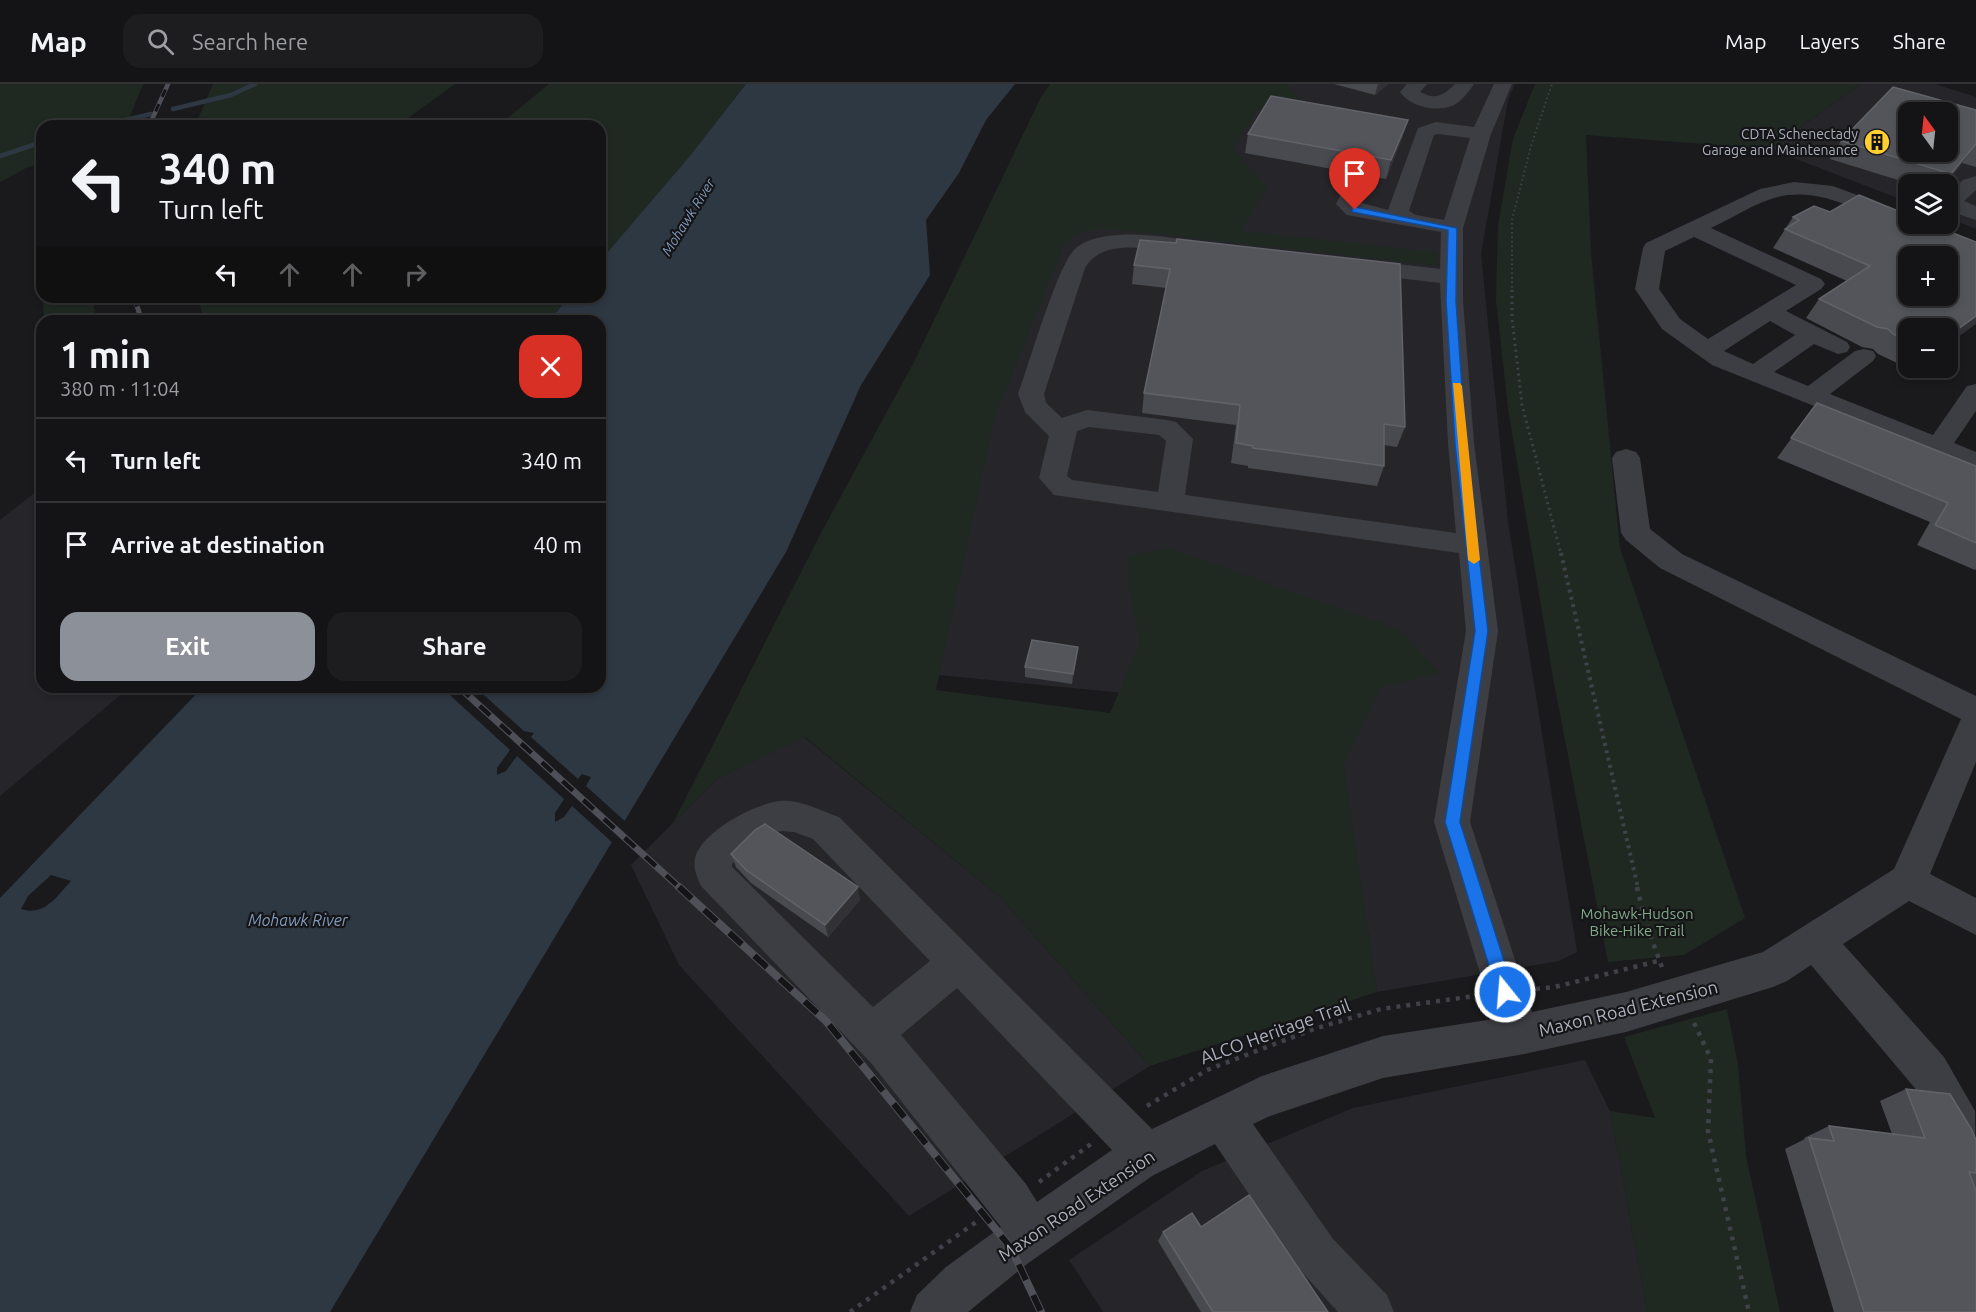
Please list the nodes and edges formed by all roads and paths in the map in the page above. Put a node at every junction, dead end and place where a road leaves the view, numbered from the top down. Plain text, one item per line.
1 (1418, 84) edge
2 (1466, 84) edge
3 (1552, 84) edge
4 (1496, 85) edge
5 (1481, 135) junction
6 (1976, 182) edge
7 (1356, 183) dead end
8 (1976, 214) edge
9 (1898, 218) edge
10 (1409, 220) junction
11 (1452, 228) junction
12 (1695, 229) junction
13 (1208, 250) edge
14 (1336, 264) edge
15 (1451, 277) junction
16 (1768, 311) junction
17 (1812, 334) junction
18 (1838, 347) dead end
19 (1708, 351) junction
20 (1864, 356) dead end
21 (1755, 374) junction
22 (1976, 392) edge
23 (1811, 396) junction
24 (1063, 434) junction
25 (1938, 447) junction
26 (1626, 458) dead end
27 (1976, 462) edge
28 (1170, 503) junction
29 (1472, 545) junction
30 (1976, 711) edge
31 (1976, 722) edge
32 (1908, 881) junction
33 (1976, 918) edge
34 (1815, 941) junction
35 (957, 963) junction
36 (1555, 987) dead end
37 (1434, 1000) dead end
38 (1689, 1013) dead end
39 (872, 1034) junction
40 (1519, 1035) junction
41 (1222, 1117) junction
42 (1118, 1123) junction
43 (1147, 1155) junction
44 (1976, 1160) edge
45 (1048, 1176) dead end
46 (1031, 1234) junction
47 (944, 1244) dead end
48 (850, 1312) edge
49 (934, 1312) edge
50 (1370, 1312) edge
51 (1749, 1312) edge

1 - 2 street
3 - 36 path
4 - 5 street
5 - 10 street
5 - 11 street
6 - 8 street
7 - 10 street
9 - 12 street
10 - 11 street
11 - 15 street
12 - 16 street
12 - 19 street
13 - 24 street
14 - 15 street
15 - 29 street
16 - 17 street
16 - 19 street
17 - 18 street
17 - 21 street
19 - 21 street
20 - 23 street
21 - 23 street
22 - 25 street
23 - 25 street
24 - 28 street
24 - 28 street
25 - 27 street
26 - 30 street
28 - 29 street
29 - 40 street
31 - 32 street
32 - 33 street
32 - 34 street, Maxon Road Extension
34 - 40 street, Maxon Road Extension
34 - 44 street
35 - 39 street
35 - 39 street
35 - 42 street
37 - 42 path, ALCO Heritage Trail
38 - 51 path
39 - 46 street
40 - 41 street, Maxon Road Extension
41 - 43 street, Maxon Road Extension
41 - 50 street
42 - 43 street
42 - 45 path, ALCO Heritage Trail
43 - 46 street, Maxon Road Extension
46 - 49 street, Maxon Road Extension
47 - 48 path

